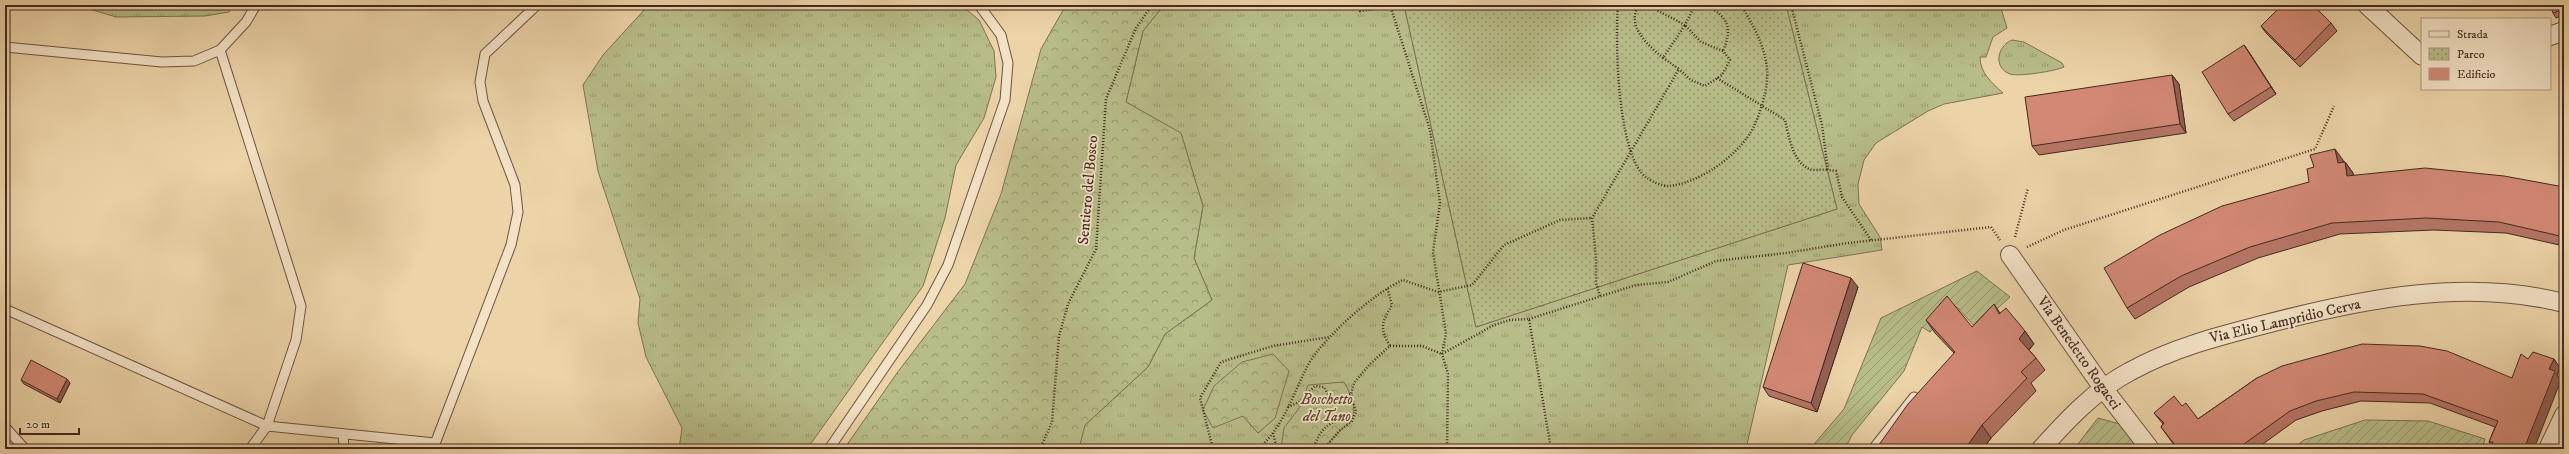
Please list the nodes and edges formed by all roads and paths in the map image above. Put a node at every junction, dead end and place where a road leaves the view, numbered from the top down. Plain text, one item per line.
1 (256, 5) edge
2 (537, 5) edge
3 (979, 5) edge
4 (1152, 5) edge
5 (1358, 5) edge
6 (1618, 5) edge
7 (1639, 5) edge
8 (1647, 5) edge
9 (1695, 5) edge
10 (1707, 5) edge
11 (1741, 5) edge
12 (1791, 5) edge
13 (2367, 5) edge
14 (1390, 6) edge
15 (1685, 25) junction
16 (2564, 31) edge
17 (2551, 36) edge
18 (5, 47) edge
19 (220, 50) junction
20 (1724, 50) junction
21 (2421, 55) edge
22 (1663, 58) junction
23 (1680, 69) junction
24 (1717, 78) junction
25 (1762, 106) junction
26 (2334, 106) dead end
27 (1631, 152) junction
28 (1828, 170) junction
29 (2028, 188) dead end
30 (1592, 218) junction
31 (1871, 240) junction
32 (2010, 255) junction
33 (1387, 287) junction
34 (1438, 292) junction
35 (1600, 296) junction
36 (2564, 303) edge
37 (5, 309) edge
38 (1529, 319) junction
39 (1330, 337) junction
40 (1390, 346) junction
41 (1442, 354) junction
42 (2103, 388) junction
43 (1919, 391) edge
44 (1351, 394) junction
45 (1288, 408) junction
46 (2564, 415) edge
47 (1352, 422) junction
48 (267, 426) junction
49 (5, 427) edge
50 (1273, 432) junction
51 (343, 434) junction
52 (434, 446) edge
53 (26, 449) edge
54 (250, 449) edge
55 (344, 449) edge
56 (829, 449) edge
57 (1040, 449) edge
58 (1213, 449) edge
59 (1258, 449) edge
60 (1277, 449) edge
61 (1313, 449) edge
62 (1324, 449) edge
63 (1447, 449) edge
64 (1551, 449) edge
65 (1873, 449) edge
66 (2041, 449) edge
67 (2150, 449) edge
68 (2548, 449) edge

1 - 19 lane
2 - 52 lane
3 - 56 lane
4 - 57 path, Sentiero del Bosco
5 - 14 path
6 - 27 path
7 - 22 path
8 - 15 path
9 - 15 path
10 - 20 path
11 - 25 path
12 - 28 path
13 - 21 street
14 - 34 path
15 - 20 path
15 - 22 path
16 - 17 street
18 - 19 lane
19 - 48 lane
20 - 24 path
22 - 23 path
23 - 24 path
23 - 27 path
24 - 25 path
25 - 27 path
25 - 28 path
26 - 32 path
27 - 30 path
28 - 31 path
29 - 32 path
30 - 34 path
30 - 35 path
31 - 32 path
31 - 35 path
32 - 42 street, Via Benedetto Rogacci
33 - 34 path
33 - 39 path
33 - 40 path
34 - 41 path
35 - 38 path
36 - 42 street, Via Elio Lampridio Cerva
37 - 48 lane
38 - 41 path
38 - 64 path
39 - 45 path
39 - 58 path
40 - 41 path
40 - 44 path
41 - 63 path
42 - 66 street, Via Elio Lampridio Cerva
42 - 67 street, Via Benedetto Rogacci
43 - 65 lane
44 - 45 path
44 - 47 path
45 - 50 path
46 - 68 street
47 - 61 path
47 - 62 path
48 - 51 lane
48 - 54 lane
49 - 53 lane
50 - 59 path
50 - 60 path
51 - 52 lane
51 - 55 lane

